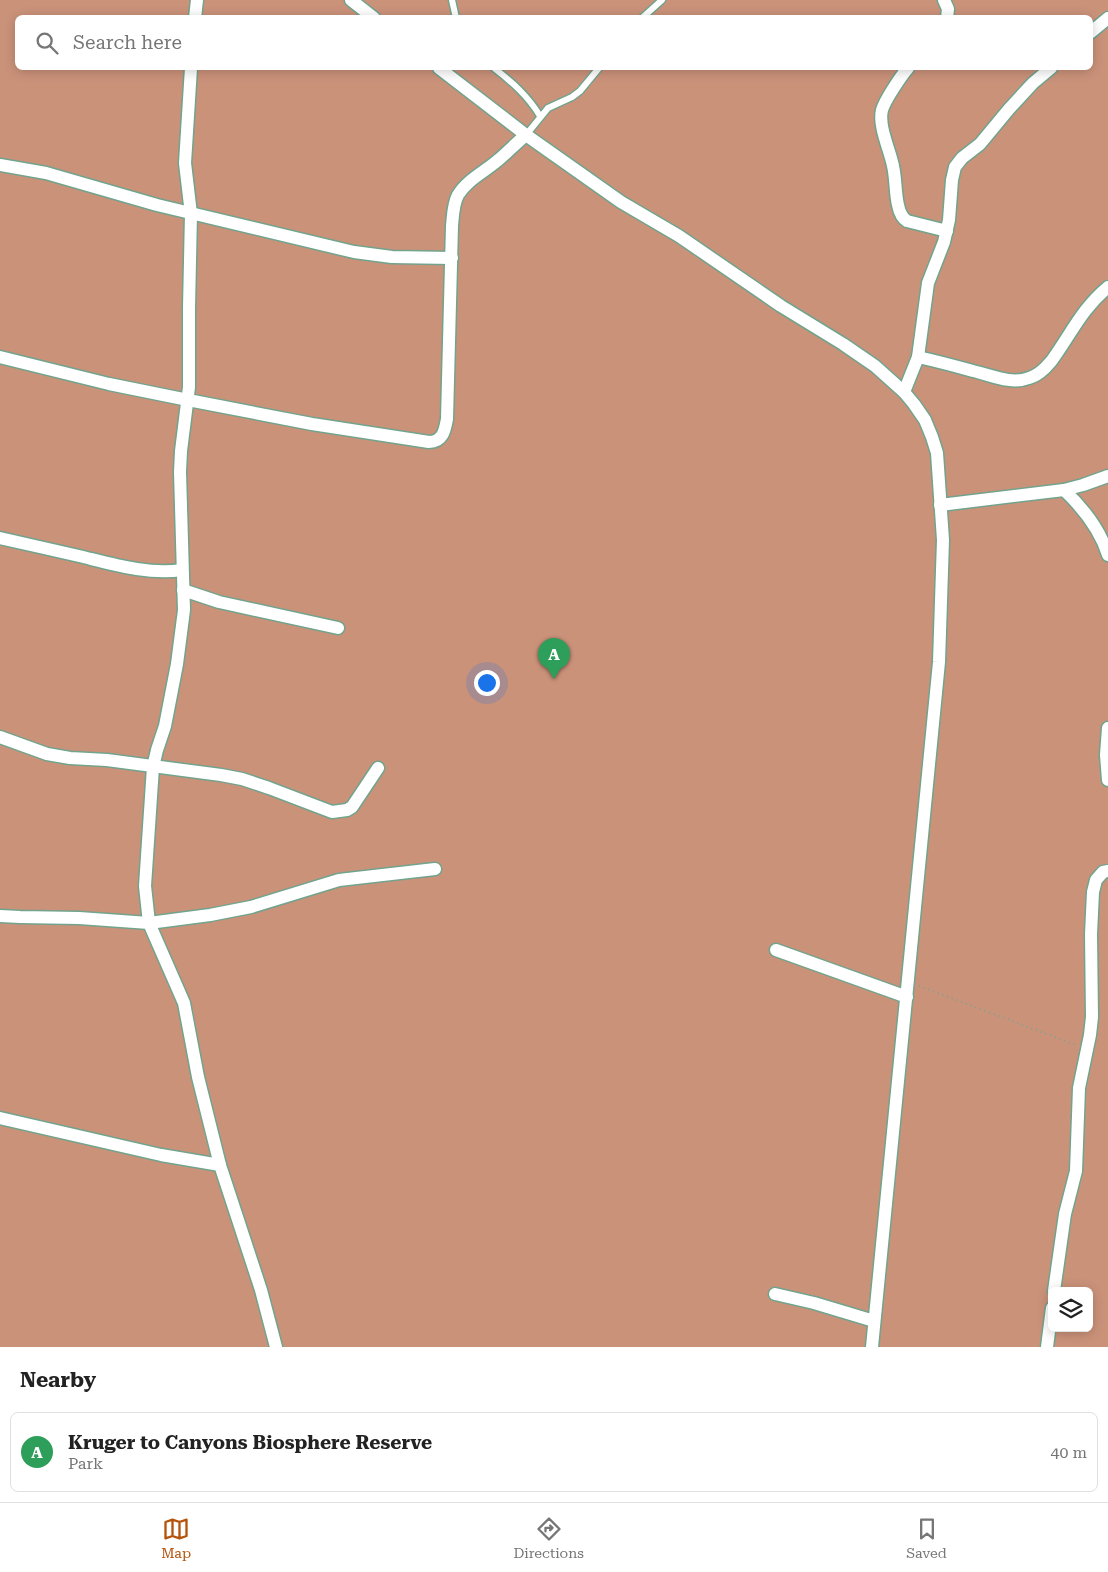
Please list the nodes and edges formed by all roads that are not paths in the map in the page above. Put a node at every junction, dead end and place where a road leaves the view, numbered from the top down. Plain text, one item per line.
1 (197, 0) edge
2 (351, 0) edge
3 (452, 0) edge
4 (662, 0) edge
5 (944, 0) edge
6 (195, 15) edge
7 (370, 15) edge
8 (455, 15) edge
9 (645, 15) edge
10 (947, 15) edge
11 (1108, 18) edge
12 (1093, 30) edge
13 (191, 70) edge
14 (442, 70) edge
15 (496, 70) edge
16 (597, 70) edge
17 (906, 70) edge
18 (1049, 70) edge
19 (540, 116) junction
20 (526, 134) junction
21 (0, 165) edge
22 (191, 214) junction
23 (947, 230) junction
24 (452, 258) junction
25 (1108, 288) edge
26 (0, 357) edge
27 (918, 357) junction
28 (904, 392) junction
29 (188, 400) junction
30 (1108, 476) edge
31 (1064, 490) junction
32 (940, 505) junction
33 (0, 538) edge
34 (1108, 555) edge
35 (182, 570) junction
36 (183, 590) junction
37 (338, 628) dead end
38 (1108, 728) edge
39 (0, 736) edge
40 (154, 767) junction
41 (378, 768) dead end
42 (1108, 780) edge
43 (435, 869) dead end
44 (1108, 871) edge
45 (0, 916) edge
46 (149, 923) junction
47 (776, 950) dead end
48 (907, 997) junction
49 (0, 1118) edge
50 (220, 1165) junction
51 (1055, 1287) edge
52 (775, 1294) dead end
53 (874, 1321) junction
54 (1049, 1332) edge
55 (276, 1347) edge
56 (872, 1347) edge
57 (1047, 1347) edge

1 - 6 street
2 - 7 street
3 - 8 lane
4 - 9 lane
5 - 10 street
11 - 12 street
13 - 22 street
14 - 20 street
15 - 19 lane
16 - 19 lane
17 - 23 street
18 - 23 street
19 - 20 lane
20 - 24 street
20 - 28 street
21 - 22 street
22 - 24 street
22 - 29 street
23 - 27 street
24 - 29 street
25 - 27 street
26 - 29 street
27 - 28 street
28 - 32 street
29 - 35 street
30 - 31 street
31 - 32 street
31 - 34 street
32 - 48 street
33 - 35 street
35 - 36 street
36 - 37 street
36 - 40 street
38 - 42 street
39 - 40 street
40 - 41 street
40 - 46 street
43 - 46 street
44 - 51 street
45 - 46 street
46 - 50 street
47 - 48 street
48 - 53 street
49 - 50 street
50 - 55 street
52 - 53 street
53 - 56 street
54 - 57 street

